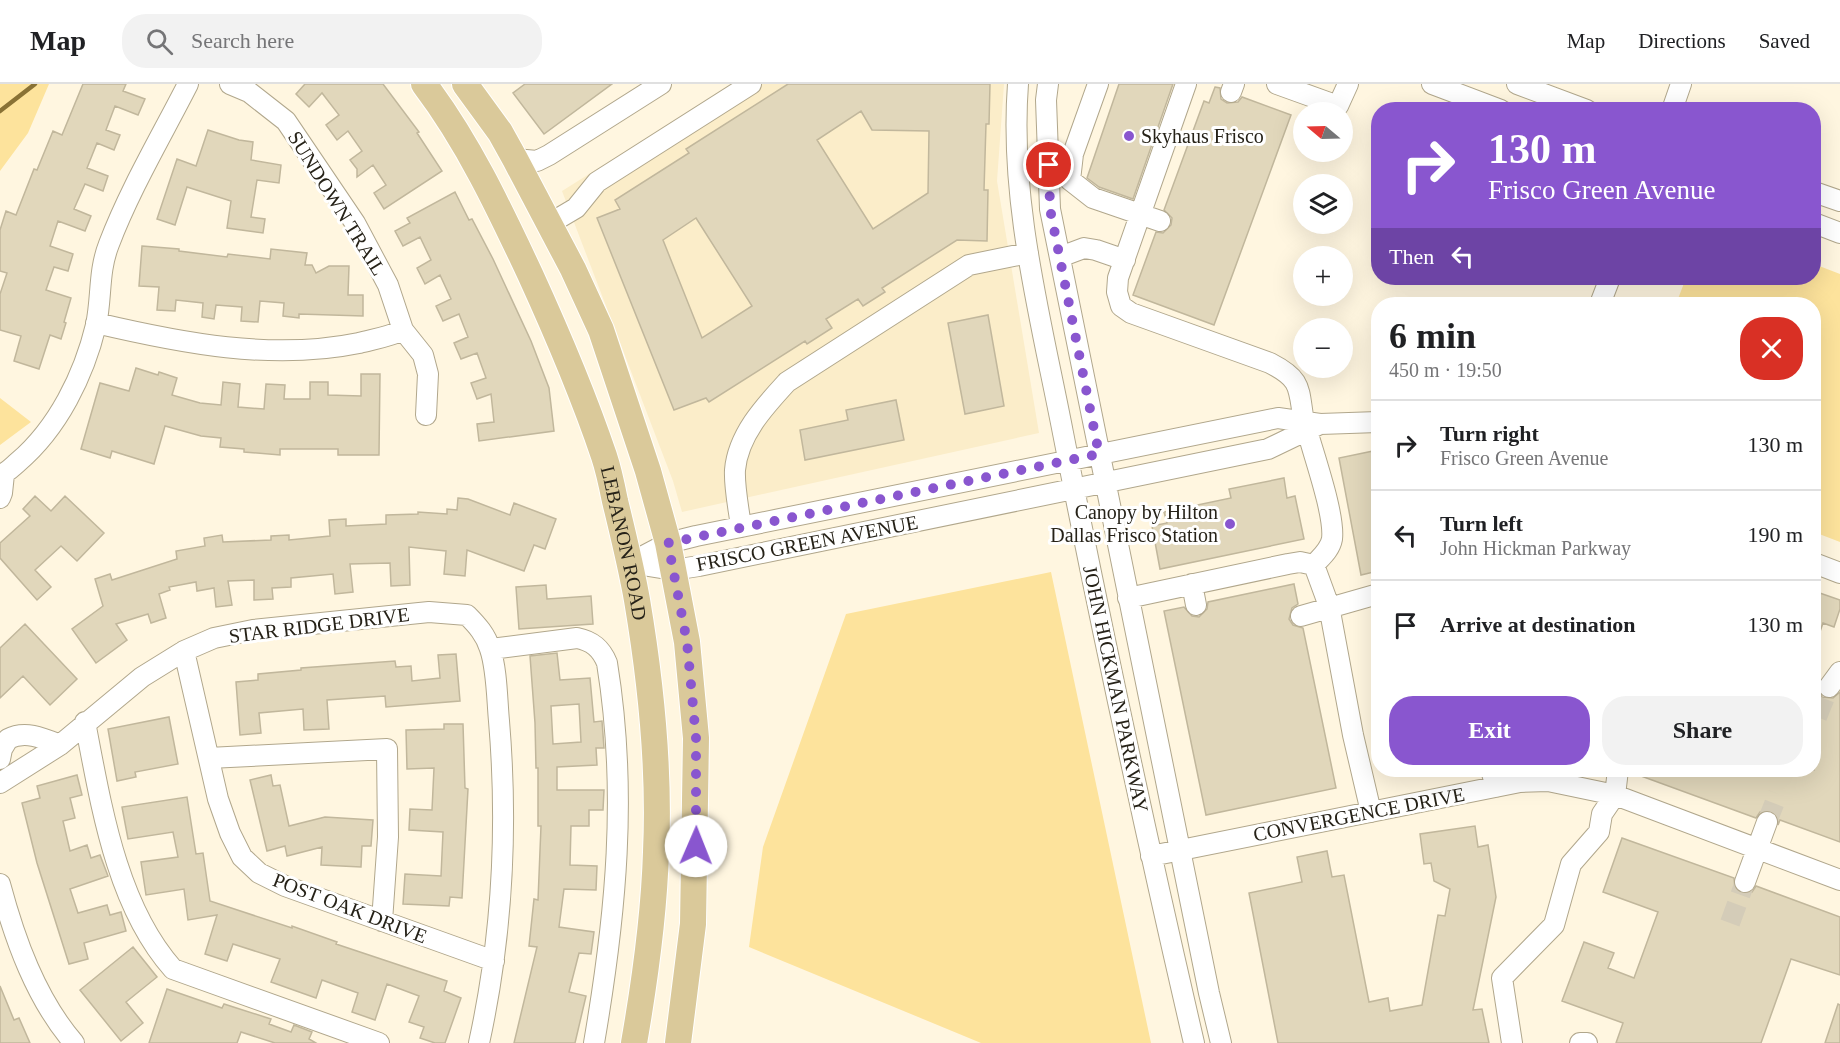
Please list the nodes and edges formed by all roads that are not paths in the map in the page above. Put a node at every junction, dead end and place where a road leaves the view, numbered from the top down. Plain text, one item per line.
1 (188, 84) edge
2 (230, 84) edge
3 (424, 84) edge
4 (465, 84) edge
5 (751, 84) edge
6 (1018, 84) edge
7 (1048, 84) edge
8 (1098, 84) edge
9 (1186, 84) edge
10 (1277, 84) edge
11 (1348, 84) edge
12 (1431, 84) edge
13 (1517, 84) edge
14 (1681, 84) edge
15 (649, 87) edge
16 (1479, 102) edge
17 (1565, 102) edge
18 (1675, 102) edge
19 (515, 159) junction
20 (1821, 194) edge
21 (1840, 201) edge
22 (1140, 214) junction
23 (1160, 221) dead end
24 (549, 224) junction
25 (1821, 226) edge
26 (1840, 233) edge
27 (514, 242) junction
28 (1028, 253) junction
29 (1060, 257) junction
30 (1125, 260) junction
31 (96, 323) junction
32 (403, 330) junction
33 (426, 415) dead end
34 (1371, 422) edge
35 (1310, 425) junction
36 (1099, 454) junction
37 (1068, 460) junction
38 (2, 475) edge
39 (1105, 483) junction
40 (1074, 489) junction
41 (0, 498) edge
42 (741, 527) junction
43 (668, 543) junction
44 (630, 563) junction
45 (1314, 565) junction
46 (1821, 566) edge
47 (673, 570) junction
48 (1840, 573) edge
49 (1192, 584) junction
50 (1371, 596) edge
51 (1128, 598) junction
52 (1196, 605) dead end
53 (1329, 608) junction
54 (1301, 616) dead end
55 (491, 650) junction
56 (184, 651) junction
57 (85, 722) junction
58 (60, 745) junction
59 (0, 759) edge
60 (209, 759) junction
61 (1617, 777) edge
62 (1494, 778) edge
63 (0, 783) edge
64 (1615, 795) junction
65 (1371, 812) junction
66 (1767, 822) tunnel mouth
67 (1180, 850) junction
68 (1756, 850) junction
69 (1151, 856) junction
70 (1840, 880) edge
71 (1745, 882) tunnel mouth
72 (0, 886) edge
73 (382, 921) junction
74 (494, 961) junction
75 (74, 1043) edge
76 (379, 1043) edge
77 (479, 1043) edge
78 (594, 1043) edge
79 (634, 1043) edge
80 (678, 1043) edge
81 (1194, 1043) edge
82 (1221, 1043) edge
83 (1512, 1043) edge
84 (1580, 1043) edge
85 (1587, 1043) edge

1 - 31 street
2 - 32 street, SUNDOWN TRAIL
3 - 27 main road, LEBANON ROAD
4 - 19 main road, LEBANON ROAD
5 - 24 street
6 - 28 street, JOHN HICKMAN PARKWAY
7 - 29 street, JOHN HICKMAN PARKWAY
8 - 22 street
9 - 22 street
10 - 11 street
12 - 16 street
13 - 17 street
14 - 18 street
15 - 19 street
19 - 24 main road, LEBANON ROAD
20 - 21 street
22 - 23 street
22 - 30 street
24 - 27 main road
24 - 43 main road, LEBANON ROAD
25 - 26 street
27 - 44 main road, LEBANON ROAD
28 - 37 street, JOHN HICKMAN PARKWAY
28 - 42 street
29 - 30 street
29 - 36 street, JOHN HICKMAN PARKWAY
30 - 35 street
31 - 32 street
31 - 38 street
32 - 33 street, SUNDOWN TRAIL
34 - 35 street, FRISCO GREEN AVENUE
35 - 36 street, FRISCO GREEN AVENUE
35 - 39 street, FRISCO GREEN AVENUE
35 - 45 street
36 - 37 street, FRISCO GREEN AVENUE
36 - 39 street, JOHN HICKMAN PARKWAY
37 - 40 street, JOHN HICKMAN PARKWAY
37 - 42 street, FRISCO GREEN AVENUE
38 - 41 street
39 - 40 street, FRISCO GREEN AVENUE
39 - 51 street, JOHN HICKMAN PARKWAY
40 - 47 street, FRISCO GREEN AVENUE
40 - 69 street, JOHN HICKMAN PARKWAY
42 - 43 street, FRISCO GREEN AVENUE
43 - 44 street, FRISCO GREEN AVENUE
43 - 47 main road, LEBANON ROAD
44 - 47 street, FRISCO GREEN AVENUE
44 - 79 main road, LEBANON ROAD
45 - 49 street
45 - 53 street
46 - 48 street
47 - 80 main road, LEBANON ROAD
49 - 51 street
49 - 52 street
50 - 53 street
51 - 67 street, JOHN HICKMAN PARKWAY
53 - 54 street
53 - 65 street
55 - 56 street, STAR RIDGE DRIVE
55 - 74 street
55 - 78 street
56 - 57 street, STAR RIDGE DRIVE
56 - 60 street, POST OAK DRIVE
57 - 58 street, STAR RIDGE DRIVE
57 - 76 street
58 - 59 street
58 - 63 street, STAR RIDGE DRIVE
60 - 73 street, POST OAK DRIVE
60 - 73 street
61 - 64 street
62 - 64 street, CONVERGENCE DRIVE
62 - 65 street, CONVERGENCE DRIVE
64 - 68 street, CONVERGENCE DRIVE
64 - 83 street
65 - 67 street, CONVERGENCE DRIVE
66 - 68 street
67 - 69 street, CONVERGENCE DRIVE
67 - 82 street, JOHN HICKMAN PARKWAY
68 - 70 street, CONVERGENCE DRIVE
68 - 71 street
69 - 81 street, JOHN HICKMAN PARKWAY
72 - 75 street
73 - 74 street, POST OAK DRIVE
74 - 77 street
84 - 85 street

